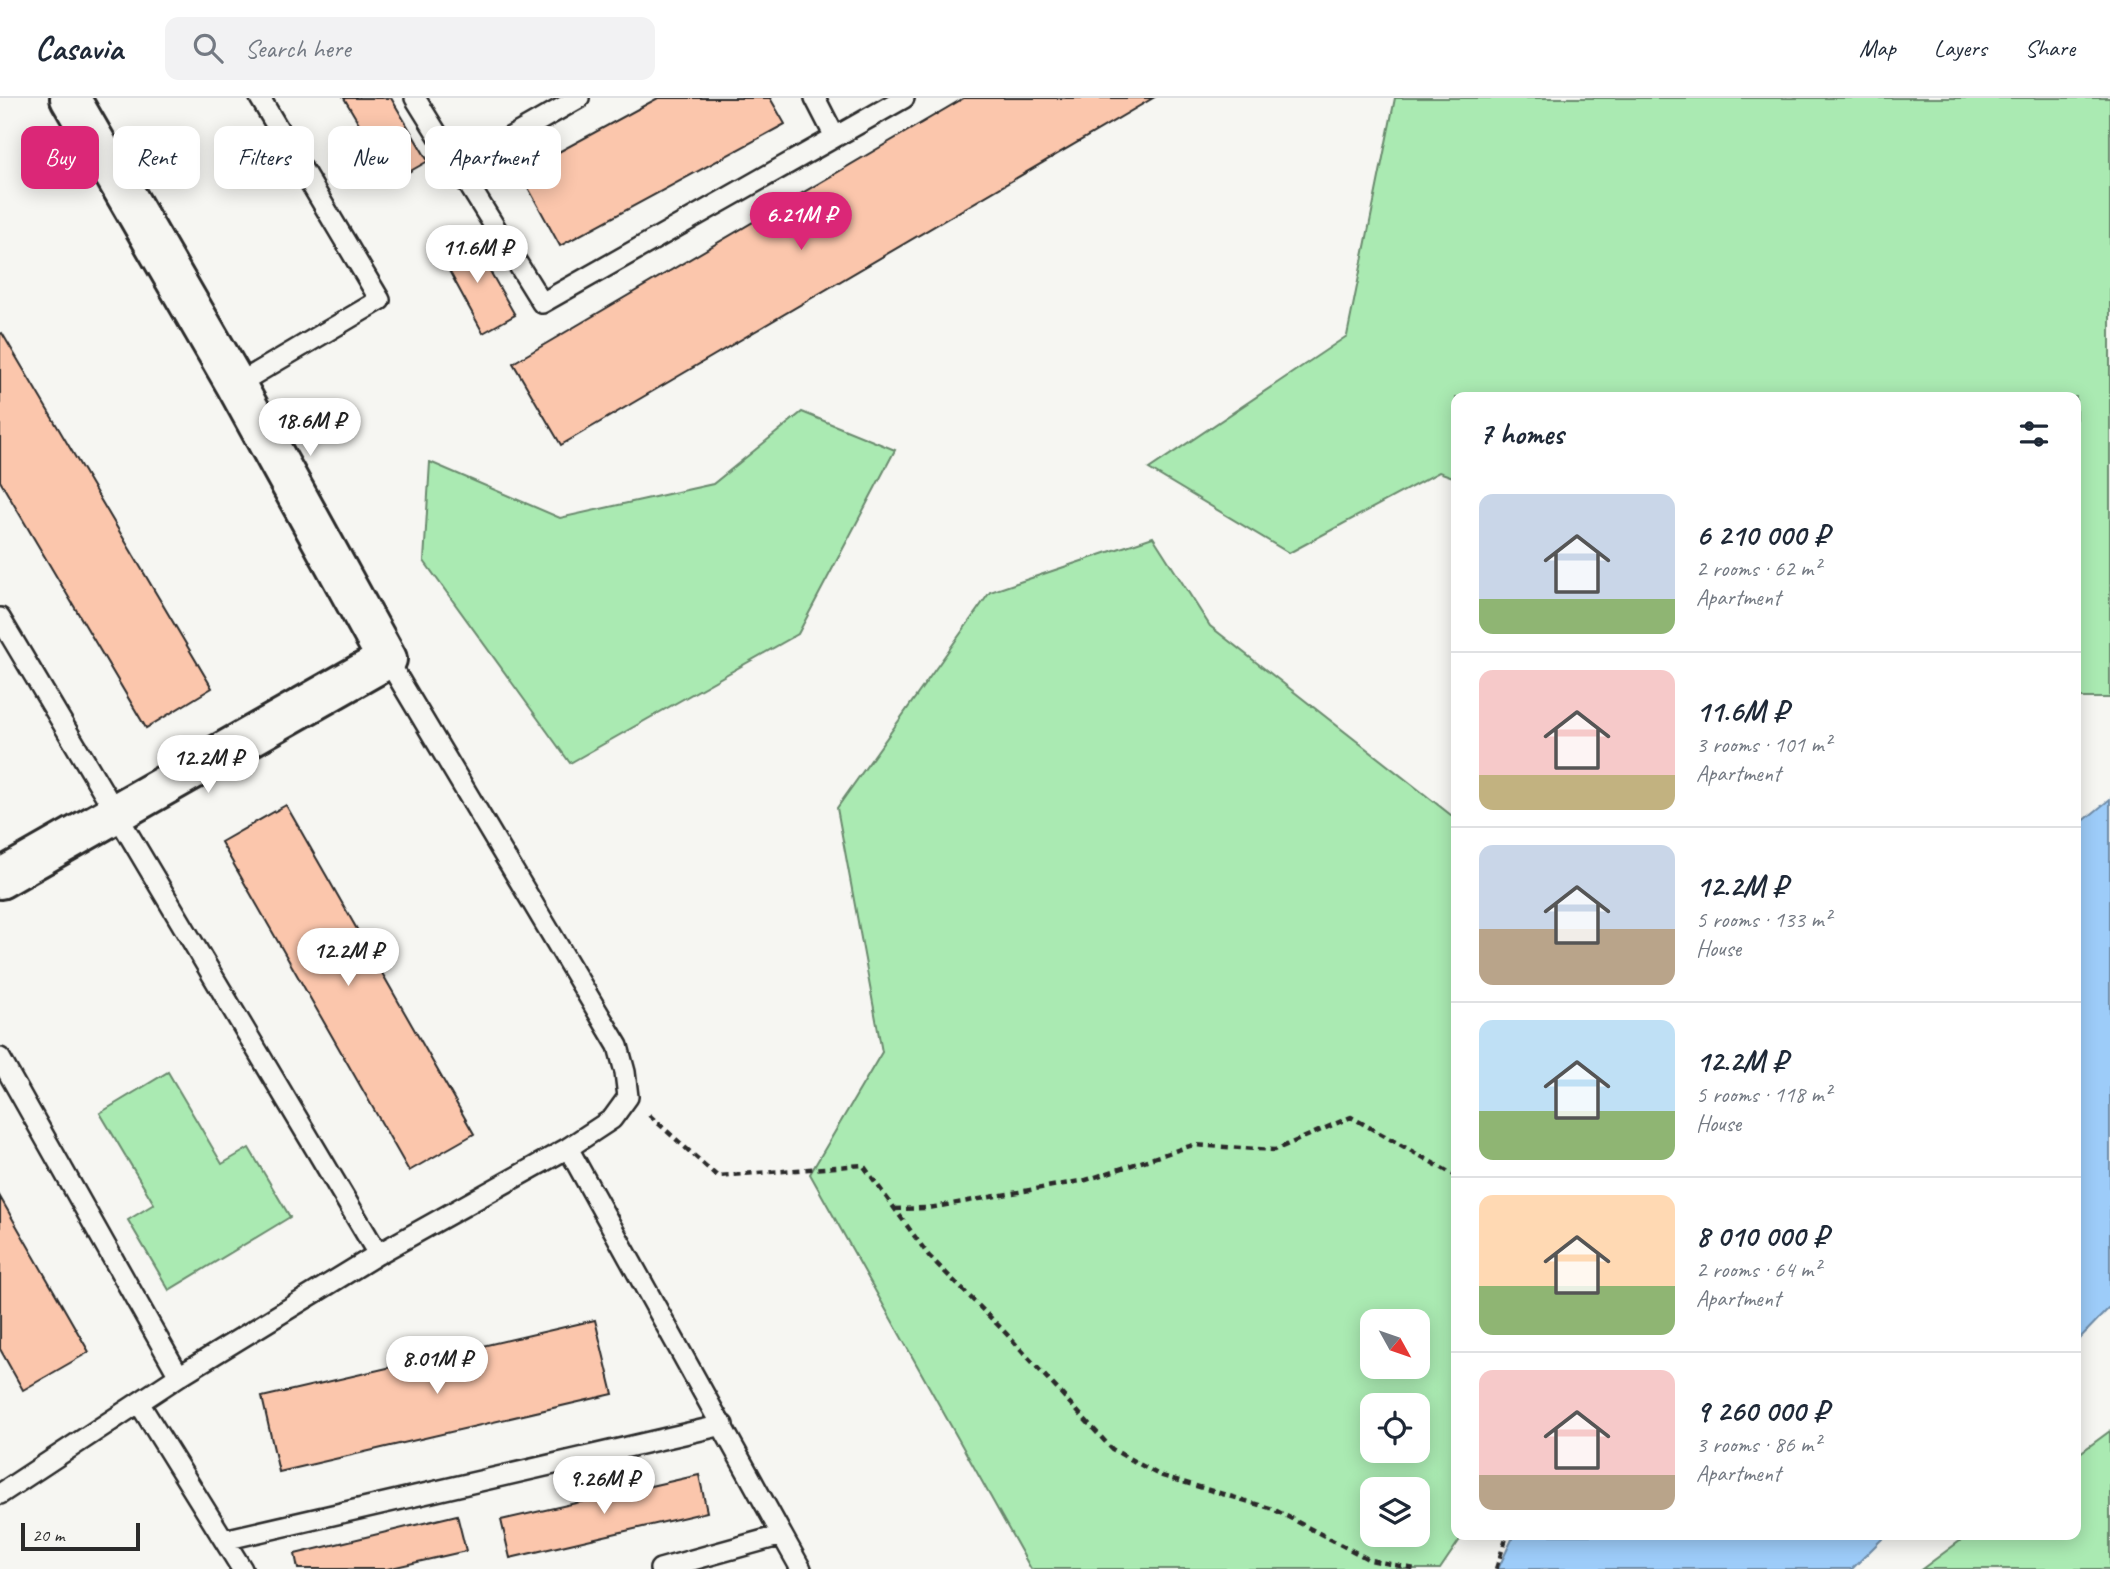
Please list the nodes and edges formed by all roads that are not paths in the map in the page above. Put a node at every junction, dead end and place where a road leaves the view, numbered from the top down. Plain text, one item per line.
1 (70, 98) edge
2 (260, 98) edge
3 (415, 98) edge
4 (579, 98) edge
5 (815, 98) edge
6 (904, 98) edge
7 (432, 126) edge
8 (529, 126) edge
9 (835, 137) junction
10 (471, 189) edge
11 (236, 385) junction
12 (0, 618) edge
13 (387, 659) junction
14 (117, 813) junction
15 (0, 879) edge
16 (0, 1058) edge
17 (568, 1148) junction
18 (378, 1254) junction
19 (179, 1376) junction
20 (139, 1403) junction
21 (723, 1425) junction
22 (0, 1494) edge
23 (782, 1535) junction
24 (223, 1540) junction
25 (242, 1569) edge
26 (660, 1569) edge
27 (801, 1569) edge

1 - 11 street
2 - 11 lane
3 - 7 lane
4 - 8 lane
5 - 9 lane
6 - 9 lane
9 - 10 lane
11 - 13 street
12 - 14 lane
13 - 14 street
13 - 17 lane
14 - 15 street
14 - 18 lane
16 - 19 lane
17 - 18 lane
17 - 21 lane
18 - 19 lane
19 - 20 lane
20 - 22 lane
20 - 24 lane
21 - 23 lane
21 - 24 lane
23 - 26 lane
23 - 27 lane
24 - 25 lane

